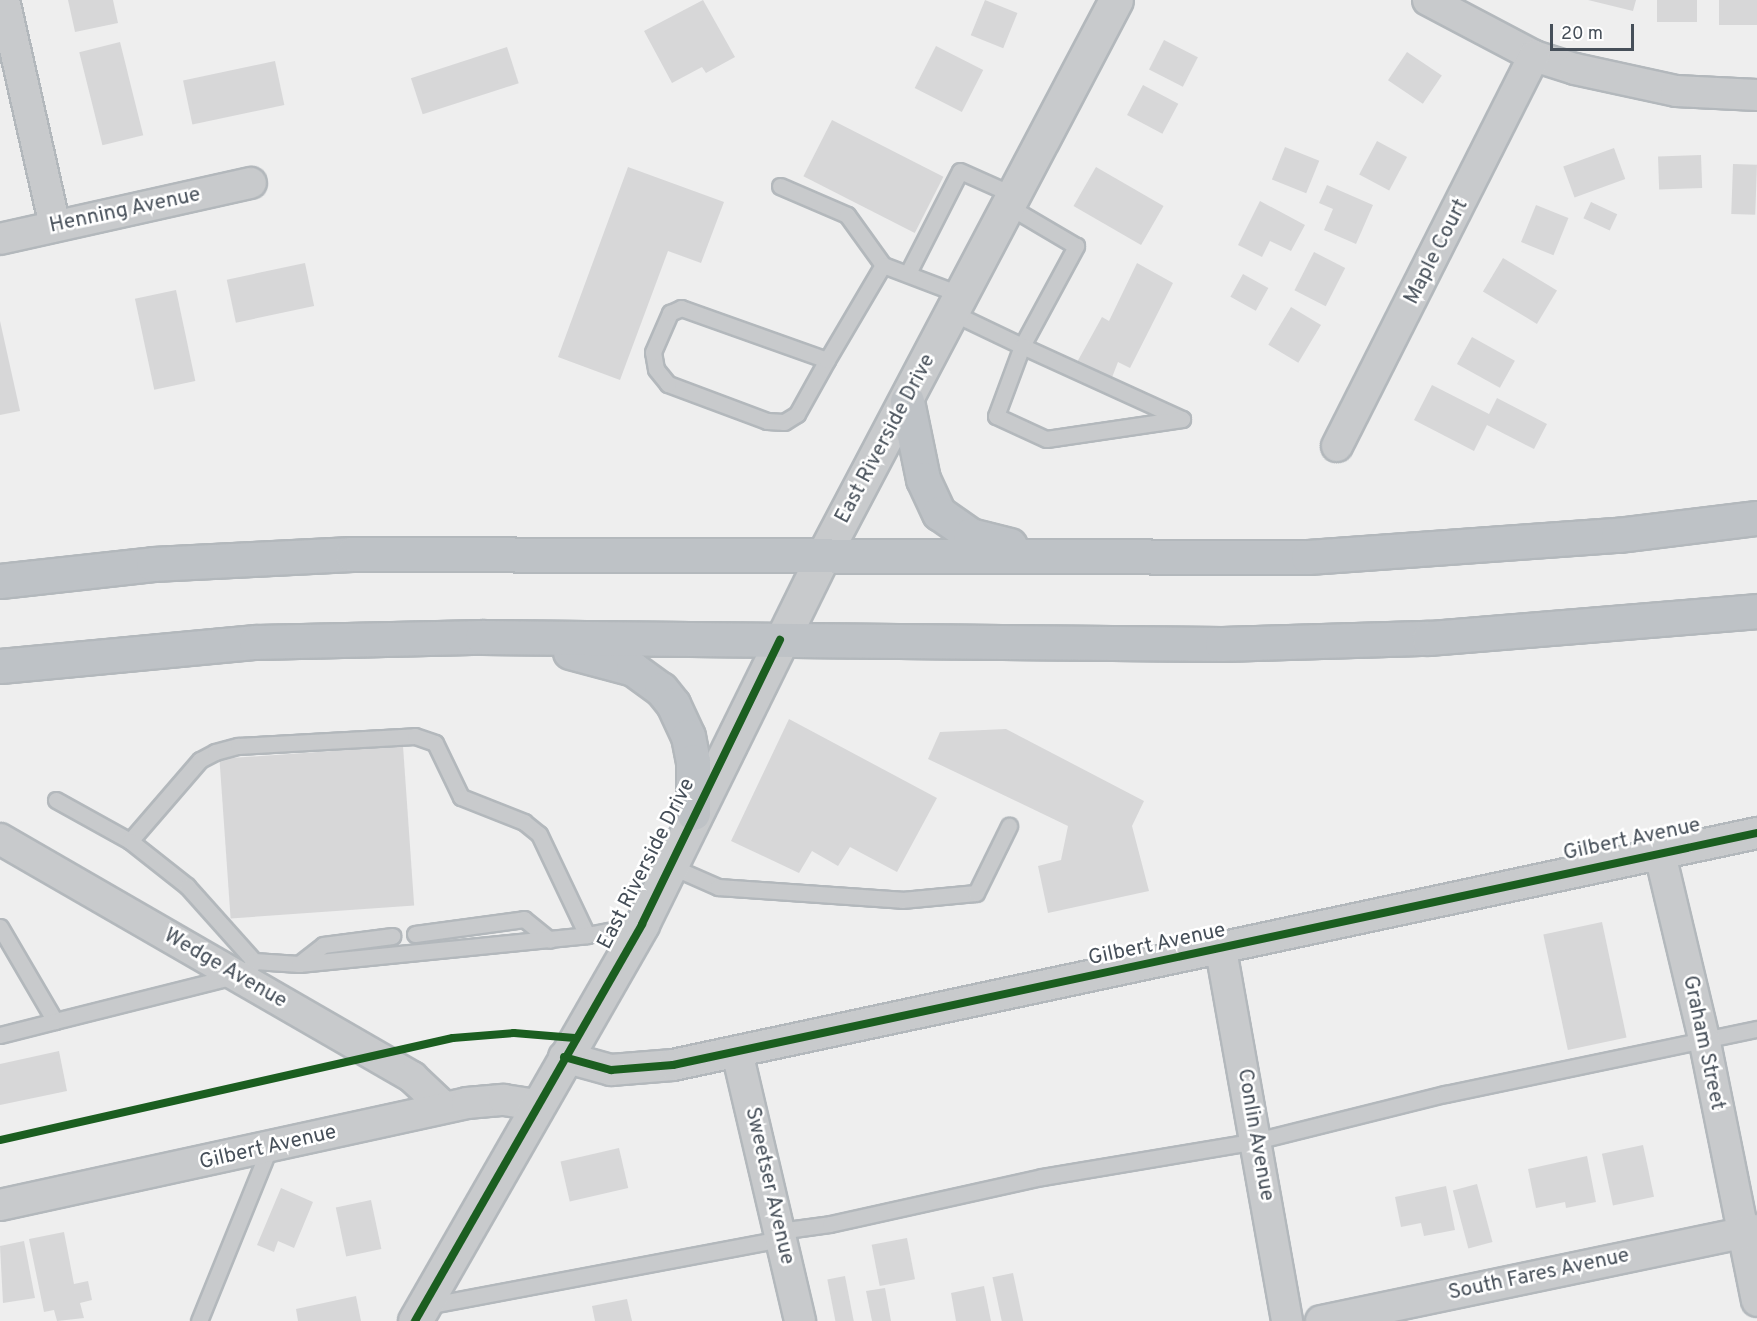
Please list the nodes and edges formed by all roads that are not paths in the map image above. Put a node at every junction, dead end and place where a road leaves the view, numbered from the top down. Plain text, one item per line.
1 (4, 0) edge
2 (1116, 0) edge
3 (1428, 0) edge
4 (1534, 56) junction
5 (1757, 95) edge
6 (251, 183) dead end
7 (780, 186) dead end
8 (1011, 200) junction
9 (55, 226) junction
10 (0, 239) edge
11 (883, 265) junction
12 (908, 273) junction
13 (958, 304) junction
14 (1022, 346) junction
15 (827, 360) junction
16 (907, 401) junction
17 (1337, 446) dead end
18 (1757, 518) edge
19 (823, 556) junction
20 (1122, 559) junction
21 (0, 581) edge
22 (1757, 611) edge
23 (482, 637) junction
24 (780, 640) junction
25 (0, 666) edge
26 (56, 800) dead end
27 (693, 813) junction
28 (1009, 826) dead end
29 (1757, 833) edge
30 (0, 839) edge
31 (130, 841) junction
32 (1660, 854) junction
33 (668, 865) junction
34 (642, 924) junction
35 (0, 927) edge
36 (415, 934) dead end
37 (587, 935) junction
38 (392, 936) dead end
39 (550, 940) junction
40 (1221, 950) junction
41 (299, 964) junction
42 (244, 972) junction
43 (56, 1021) junction
44 (1757, 1029) edge
45 (0, 1035) edge
46 (1705, 1043) junction
47 (737, 1052) junction
48 (564, 1057) junction
49 (537, 1105) junction
50 (444, 1107) junction
51 (1256, 1141) junction
52 (269, 1149) junction
53 (0, 1205) edge
54 (1750, 1232) edge
55 (780, 1235) junction
56 (1757, 1302) edge
57 (419, 1314) edge
58 (200, 1321) edge
59 (800, 1321) edge
60 (1287, 1321) edge
61 (1321, 1321) edge

1 - 9 street
2 - 8 street, East Riverside Drive
3 - 4 street
4 - 5 street
4 - 17 street, Maple Court
6 - 9 street, Henning Avenue
7 - 11 lane
8 - 12 lane
8 - 13 street, East Riverside Drive
8 - 14 lane
9 - 10 street, Henning Avenue
11 - 12 lane
11 - 15 lane
12 - 13 lane
13 - 14 lane
13 - 16 street, East Riverside Drive
14 - 14 lane
15 - 15 lane
16 - 19 street, East Riverside Drive
16 - 20 highway
18 - 20 highway
19 - 20 highway
19 - 21 highway
19 - 24 street, East Riverside Drive
22 - 24 highway
23 - 24 highway
23 - 25 highway
23 - 27 highway
24 - 27 street, East Riverside Drive
26 - 31 lane
27 - 33 street, East Riverside Drive
28 - 33 lane
29 - 32 street, Gilbert Avenue
30 - 42 street, Wedge Avenue
31 - 37 lane
31 - 42 lane
32 - 40 street, Gilbert Avenue
32 - 46 street, Graham Street
33 - 34 street, East Riverside Drive
34 - 37 lane
34 - 48 street, East Riverside Drive
35 - 43 lane
36 - 39 lane
37 - 39 lane
38 - 41 lane
39 - 41 lane
40 - 47 street, Gilbert Avenue
40 - 51 street, Conlin Avenue
41 - 42 lane
42 - 43 lane
42 - 50 street, Wedge Avenue
43 - 45 lane
44 - 46 lane
46 - 51 lane
46 - 54 street, Graham Street
47 - 48 street, Gilbert Avenue
47 - 55 street, Sweetser Avenue
48 - 49 street, East Riverside Drive
49 - 50 street, Gilbert Avenue
49 - 57 street, East Riverside Drive
50 - 52 street, Gilbert Avenue
51 - 55 lane
51 - 60 street, Conlin Avenue
52 - 53 street, Gilbert Avenue
52 - 58 lane
54 - 56 street, Graham Street
54 - 61 street, South Fares Avenue
55 - 57 lane
55 - 59 street, Sweetser Avenue

